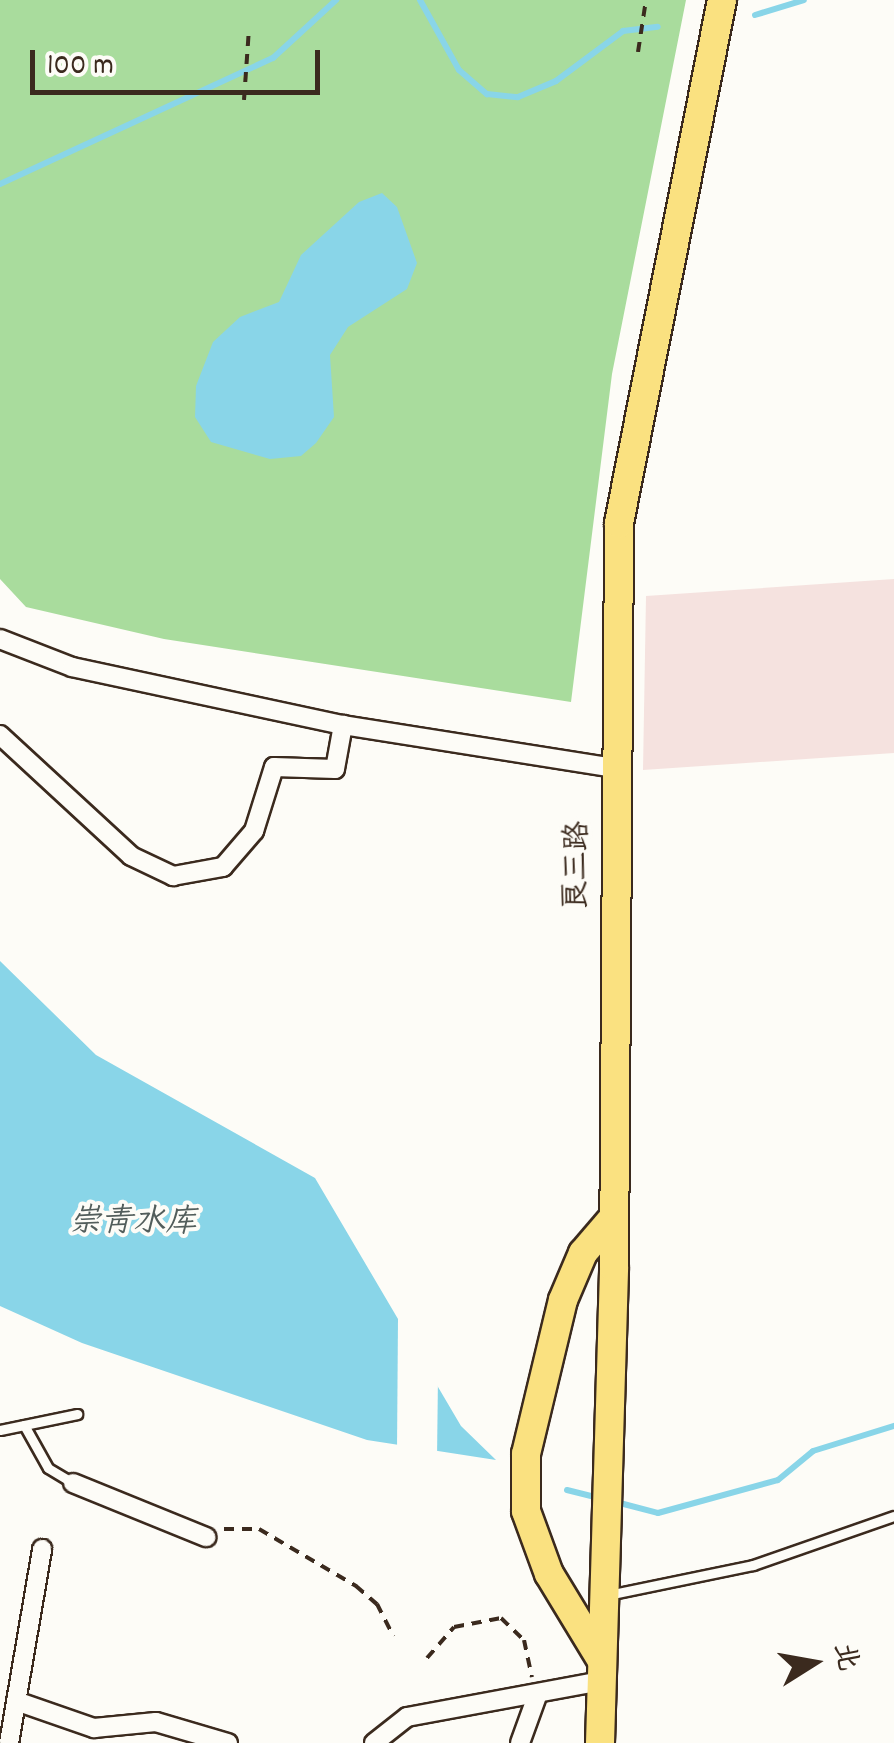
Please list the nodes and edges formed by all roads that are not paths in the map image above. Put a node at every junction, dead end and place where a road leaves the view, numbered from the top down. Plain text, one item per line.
1 (722, 0) edge
2 (0, 639) edge
3 (343, 724) junction
4 (0, 734) edge
5 (614, 768) junction
6 (614, 1218) junction
7 (77, 1414) dead end
8 (24, 1425) junction
9 (0, 1430) edge
10 (73, 1483) joint
11 (894, 1516) edge
12 (206, 1537) road end
13 (42, 1548) dead end
14 (603, 1596) junction
15 (602, 1671) junction
16 (537, 1696) junction
17 (16, 1701) junction
18 (8, 1743) edge
19 (228, 1743) edge
20 (374, 1743) edge
21 (520, 1743) edge
22 (600, 1743) edge

1 - 5 main road, 良三路
2 - 3 street
3 - 4 street
3 - 5 street
5 - 6 main road, 良三路
6 - 14 main road, 良三路
6 - 15 main road
7 - 8 lane
8 - 9 lane
8 - 10 lane
10 - 12 street
11 - 14 lane
13 - 17 street
14 - 15 main road, 良三路
15 - 16 street
15 - 22 main road, 良三路
16 - 20 street
16 - 21 street
17 - 18 street
17 - 19 street

